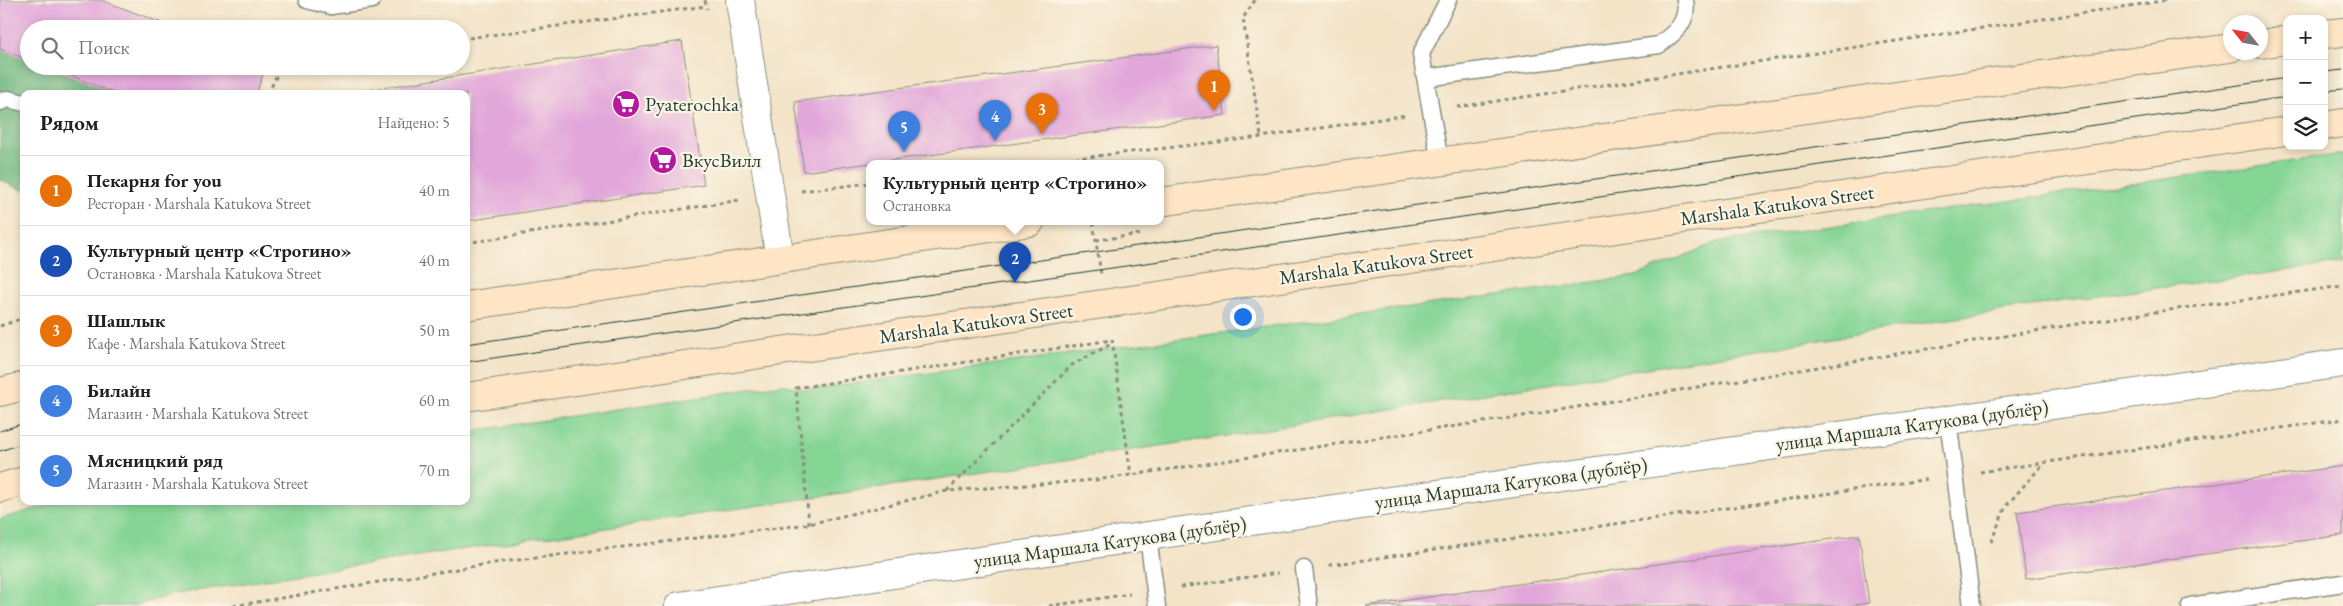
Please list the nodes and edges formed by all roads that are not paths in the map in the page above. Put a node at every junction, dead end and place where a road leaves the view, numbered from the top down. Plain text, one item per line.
1 (307, 0) edge
2 (372, 0) edge
3 (740, 0) edge
4 (1448, 0) edge
5 (1686, 0) edge
6 (331, 3) edge
7 (2343, 32) edge
8 (2328, 34) edge
9 (2283, 41) edge
10 (2268, 43) edge
11 (2223, 49) edge
12 (1426, 78) junction
13 (0, 102) edge
14 (20, 102) edge
15 (2343, 123) edge
16 (2328, 125) edge
17 (2283, 132) edge
18 (1440, 162) junction
19 (1164, 201) edge
20 (1010, 225) edge
21 (780, 259) junction
22 (470, 305) edge
23 (2343, 363) edge
24 (20, 387) edge
25 (0, 392) edge
26 (470, 396) edge
27 (1948, 420) junction
28 (20, 482) edge
29 (0, 488) edge
30 (1148, 536) junction
31 (1304, 569) road end
32 (2343, 583) edge
33 (1156, 598) edge
34 (691, 605) edge
35 (1309, 606) edge
36 (1972, 606) edge
37 (2190, 606) edge

1 - 6 lane
2 - 6 lane
3 - 21 street
4 - 12 lane
5 - 12 lane
7 - 8 main road
9 - 10 main road
11 - 18 main road
12 - 18 lane
13 - 14 lane
15 - 16 main road
17 - 26 main road, Marshala Katukova Street
18 - 19 main road
20 - 21 main road
21 - 22 main road
23 - 27 street, улица Маршала Катукова (дублёр)
24 - 25 main road
27 - 30 street, улица Маршала Катукова (дублёр)
27 - 36 lane
28 - 29 main road
30 - 33 lane
30 - 34 street, улица Маршала Катукова (дублёр)
31 - 35 lane
32 - 37 lane

